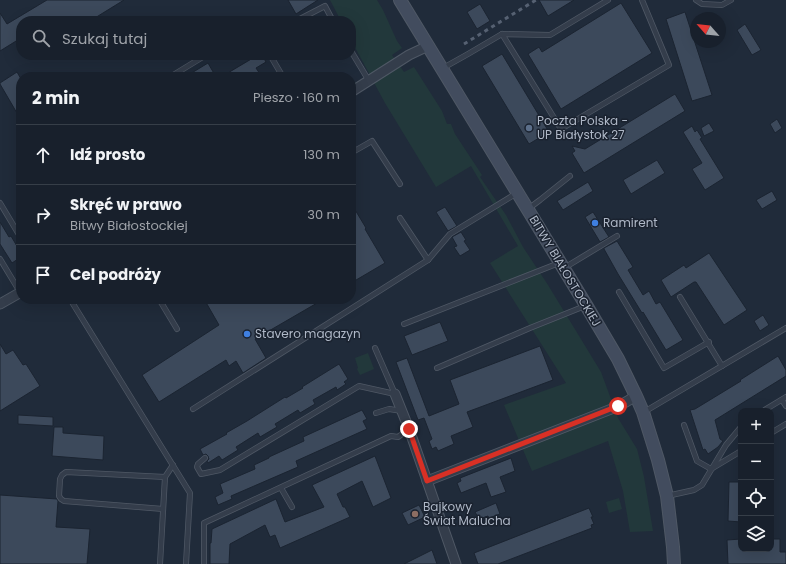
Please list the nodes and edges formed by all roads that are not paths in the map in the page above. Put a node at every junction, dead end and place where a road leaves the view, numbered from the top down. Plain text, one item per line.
1 (400, 0) edge
2 (608, 0) edge
3 (642, 0) edge
4 (696, 0) edge
5 (731, 0) edge
6 (306, 16) edge
7 (330, 16) edge
8 (502, 34) junction
9 (428, 46) junction
10 (356, 59) edge
11 (198, 60) edge
12 (273, 60) edge
13 (442, 69) junction
14 (178, 72) edge
15 (280, 72) edge
16 (369, 81) junction
17 (356, 89) edge
18 (356, 151) edge
19 (570, 176) dead end
20 (400, 184) dead end
21 (518, 193) junction
22 (0, 203) edge
23 (528, 209) junction
24 (400, 218) dead end
25 (16, 230) edge
26 (617, 236) dead end
27 (0, 259) edge
28 (428, 260) junction
29 (562, 265) junction
30 (16, 284) edge
31 (619, 292) dead end
32 (16, 295) edge
33 (680, 297) dead end
34 (0, 304) edge
35 (73, 304) edge
36 (162, 304) edge
37 (586, 305) junction
38 (404, 324) dead end
39 (786, 328) edge
40 (177, 329) dead end
41 (708, 342) junction
42 (375, 348) dead end
43 (722, 366) junction
44 (437, 368) dead end
45 (395, 394) junction
46 (636, 396) junction
47 (784, 398) edge
48 (786, 406) edge
49 (768, 408) edge
50 (193, 409) dead end
51 (402, 411) junction
52 (643, 412) junction
53 (376, 413) dead end
54 (786, 424) edge
55 (684, 425) dead end
56 (409, 429) junction
57 (738, 431) edge
58 (774, 431) edge
59 (738, 453) edge
60 (205, 458) dead end
61 (173, 465) junction
62 (711, 469) junction
63 (165, 477) junction
64 (427, 481) junction
65 (281, 488) junction
66 (667, 496) junction
67 (292, 507) dead end
68 (163, 509) junction
69 (160, 564) edge
70 (186, 564) edge
71 (204, 564) edge
72 (456, 564) edge
73 (674, 564) edge

1 - 9 street, BITWY BIAŁOSTOCKIEJ
2 - 8 lane
3 - 8 lane
4 - 5 lane
6 - 7 lane
8 - 13 lane
9 - 13 street, BITWY BIAŁOSTOCKIEJ
9 - 16 street
10 - 16 lane
11 - 14 lane
12 - 15 lane
13 - 21 street, BITWY BIAŁOSTOCKIEJ
16 - 17 street
18 - 20 lane
19 - 23 lane
21 - 23 street, BITWY BIAŁOSTOCKIEJ
21 - 28 lane
22 - 25 lane
23 - 29 street, BITWY BIAŁOSTOCKIEJ
24 - 28 lane
26 - 29 lane
27 - 30 lane
28 - 50 lane
29 - 37 street, BITWY BIAŁOSTOCKIEJ
29 - 38 lane
31 - 41 lane
32 - 34 street
33 - 41 lane
35 - 61 lane
36 - 40 lane
37 - 44 lane
37 - 46 street, BITWY BIAŁOSTOCKIEJ
39 - 43 lane
41 - 43 lane
42 - 45 lane
43 - 52 lane
45 - 51 street
45 - 60 lane
46 - 52 street, BITWY BIAŁOSTOCKIEJ
46 - 64 street
47 - 48 lane
47 - 49 lane
51 - 53 lane
51 - 56 street
52 - 66 street, BITWY BIAŁOSTOCKIEJ
54 - 58 lane
55 - 62 lane
56 - 64 street
56 - 65 lane
57 - 62 lane
59 - 62 lane
61 - 63 lane
61 - 70 lane
62 - 66 lane
63 - 68 lane
63 - 68 lane
64 - 72 street
65 - 67 lane
65 - 71 lane
66 - 73 street, BITWY BIAŁOSTOCKIEJ
68 - 69 lane

